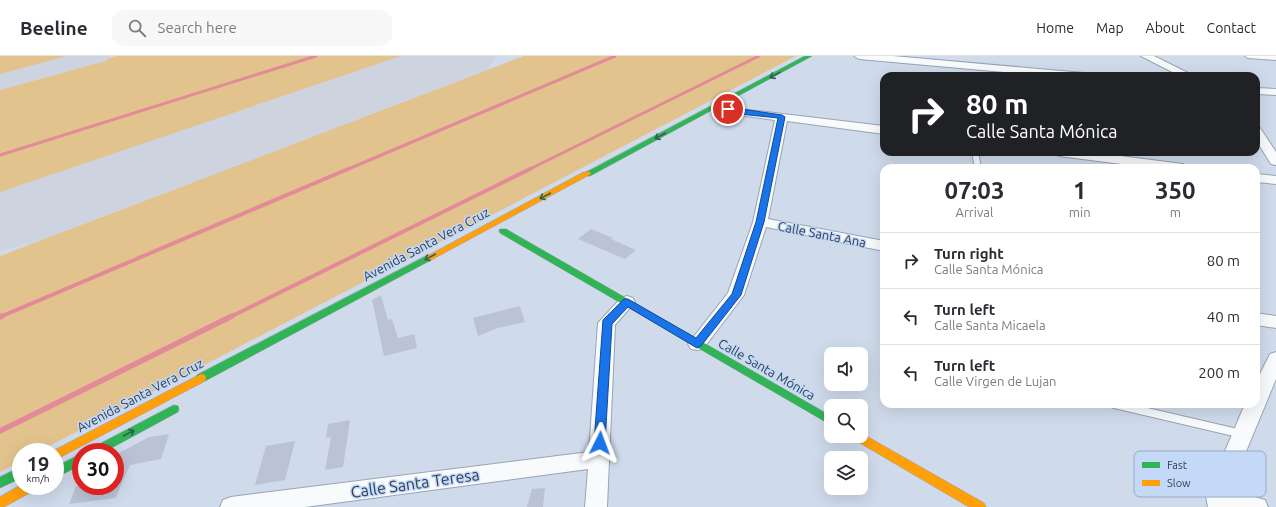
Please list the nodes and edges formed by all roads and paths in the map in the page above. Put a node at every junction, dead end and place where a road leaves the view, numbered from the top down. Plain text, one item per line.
1 (809, 56) edge
2 (859, 56) edge
3 (1146, 56) edge
4 (1248, 56) edge
5 (1276, 58) edge
6 (819, 60) dead end
7 (1039, 72) edge
8 (1180, 72) edge
9 (1260, 91) edge
10 (1276, 92) edge
11 (728, 109) junction
12 (782, 117) junction
13 (880, 129) edge
14 (1260, 137) edge
15 (674, 139) dead end
16 (1084, 156) edge
17 (1276, 159) edge
18 (1133, 164) edge
19 (1260, 178) edge
20 (1276, 180) edge
21 (760, 222) junction
22 (516, 224) dead end
23 (499, 233) joint
24 (880, 245) edge
25 (628, 302) junction
26 (1260, 319) edge
27 (1276, 322) edge
28 (697, 344) junction
29 (1276, 358) edge
30 (1260, 394) edge
31 (184, 403) dead end
32 (1131, 408) edge
33 (1254, 408) edge
34 (824, 417) edge
35 (1242, 434) junction
36 (868, 442) edge
37 (111, 443) edge
38 (64, 450) edge
39 (1236, 451) edge
40 (599, 458) junction
41 (12, 477) edge
42 (0, 484) edge
43 (15, 495) edge
44 (1218, 501) edge
45 (0, 503) edge
46 (231, 507) edge
47 (596, 507) edge
48 (980, 507) edge
49 (1257, 507) edge

1 -> 38 main road, Avenida Santa Vera Cruz
2 - 7 street
3 - 8 street
4 - 5 lane
6 - 11 main road
9 - 10 street
11 - 12 street
11 - 15 main road
12 - 13 street
12 - 21 street
14 - 17 street
16 - 18 street
19 - 20 street
21 - 24 street, Calle Santa Ana
21 - 28 street
22 - 23 main road, Avenida Santa Vera Cruz
23 - 25 main road, Calle Santa Mónica
25 - 28 main road, Calle Santa Mónica
25 - 40 street
26 - 27 street
28 - 34 main road, Calle Santa Mónica
29 - 30 street
37 -> 31 main road
32 - 35 lane
33 - 35 street
35 - 39 street
36 - 48 main road
40 - 46 street, Calle Santa Teresa
40 - 47 street
41 - 42 main road
43 - 45 main road
44 - 49 street

